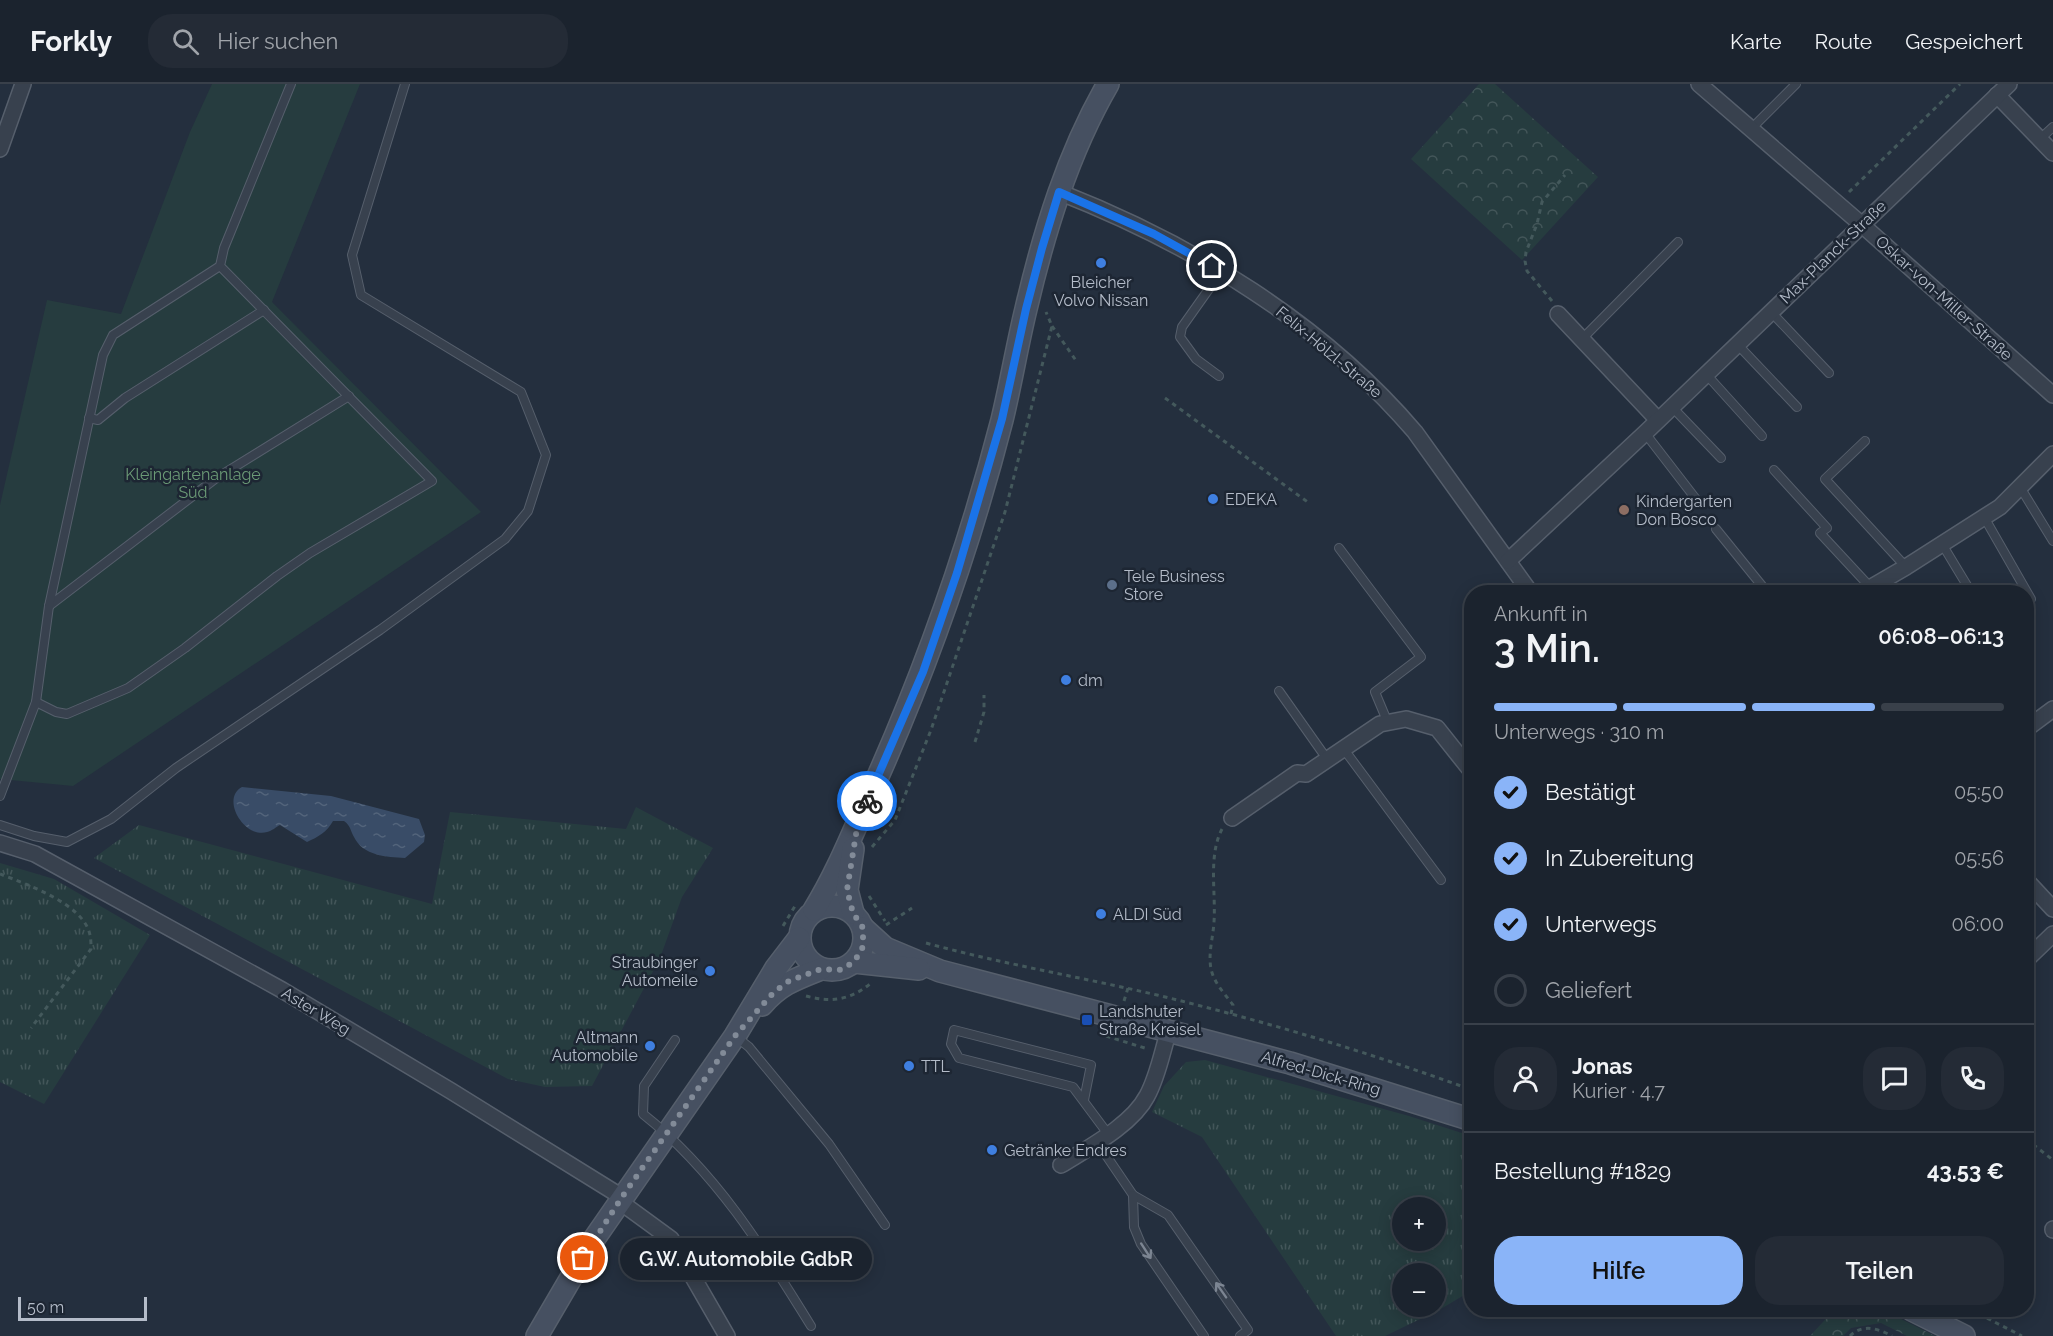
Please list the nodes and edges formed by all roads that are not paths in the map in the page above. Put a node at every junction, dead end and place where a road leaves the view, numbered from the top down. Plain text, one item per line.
1 (23, 84) edge
2 (291, 84) edge
3 (405, 84) edge
4 (1108, 84) edge
5 (1699, 84) edge
6 (1796, 84) edge
7 (2003, 89) edge
8 (2053, 127) edge
9 (1750, 130) junction
10 (2040, 139) junction
11 (0, 149) edge
12 (2053, 153) edge
13 (1059, 192) junction
14 (1861, 224) junction
15 (1678, 242) dead end
16 (220, 266) junction
17 (1221, 272) junction
18 (264, 310) junction
19 (1771, 312) junction
20 (1558, 314) road end
21 (1582, 339) junction
22 (1737, 344) junction
23 (1829, 373) dead end
24 (1706, 374) junction
25 (1219, 376) dead end
26 (2053, 395) edge
27 (349, 396) junction
28 (1672, 406) junction
29 (1797, 407) dead end
30 (89, 418) junction
31 (1658, 420) junction
32 (1646, 432) junction
33 (1762, 436) dead end
34 (1865, 441) dead end
35 (2053, 454) edge
36 (1721, 458) dead end
37 (1774, 470) dead end
38 (2020, 487) junction
39 (1699, 503) dead end
40 (1984, 517) junction
41 (1716, 529) dead end
42 (2053, 541) edge
43 (1942, 544) junction
44 (1339, 548) dead end
45 (1508, 561) junction
46 (1906, 567) junction
47 (1525, 585) edge
48 (1761, 585) edge
49 (1864, 585) edge
50 (1878, 585) edge
51 (1967, 585) edge
52 (2023, 585) edge
53 (49, 606) junction
54 (1279, 691) dead end
55 (36, 702) junction
56 (2053, 709) edge
57 (1388, 723) junction
58 (2034, 723) edge
59 (1343, 748) junction
60 (1327, 759) junction
61 (1464, 762) edge
62 (0, 796) edge
63 (1232, 818) road end
64 (858, 822) junction
65 (0, 825) edge
66 (0, 843) edge
67 (1441, 880) dead end
68 (2034, 889) edge
69 (2053, 909) edge
70 (814, 910) junction
71 (858, 920) junction
72 (2053, 934) edge
73 (799, 938) junction
74 (2034, 952) edge
75 (854, 962) junction
76 (821, 969) junction
77 (940, 971) junction
78 (1169, 1030) junction
79 (735, 1036) junction
80 (675, 1040) dead end
81 (1084, 1100) junction
82 (1464, 1118) edge
83 (667, 1133) junction
84 (1102, 1138) junction
85 (1061, 1166) dead end
86 (1133, 1195) junction
87 (621, 1199) junction
88 (885, 1224) dead end
89 (1926, 1317) edge
90 (811, 1326) dead end
91 (537, 1336) edge
92 (727, 1336) edge
93 (1204, 1336) edge
94 (1240, 1336) edge
95 (1964, 1336) edge

1 - 11 street
2 - 16 lane
3 - 65 lane
4 - 13 main road
5 - 9 street, Oskar-von-Miller-Straße
6 - 9 lane
7 - 10 street
7 - 14 street, Max-Planck-Straße
8 - 10 lane
9 - 14 street, Oskar-von-Miller-Straße
10 - 12 street
13 - 17 street, Felix-Hölzl-Straße
13 - 64 main road
14 - 19 street, Max-Planck-Straße
14 - 26 street, Oskar-von-Miller-Straße
15 - 21 lane
16 - 18 lane
16 - 30 lane
17 - 25 lane
17 - 45 street, Felix-Hölzl-Straße
18 - 27 lane
18 - 30 lane
19 - 22 street, Max-Planck-Straße
19 - 23 lane
20 - 21 street
21 - 31 street
22 - 24 street, Max-Planck-Straße
22 - 29 lane
24 - 28 street, Max-Planck-Straße
24 - 33 lane
27 - 53 lane
27 - 55 lane
28 - 31 street, Max-Planck-Straße
28 - 36 lane
30 - 53 lane
31 - 32 street, Max-Planck-Straße
32 - 39 lane
32 - 45 street, Max-Planck-Straße
34 - 46 lane
35 - 38 street
37 - 49 lane
38 - 40 street
38 - 42 lane
40 - 43 street
40 - 52 lane
41 - 48 lane
43 - 46 street
43 - 51 lane
44 - 57 lane
45 - 47 street, Felix-Hölzl-Straße
46 - 50 street
53 - 55 lane
54 - 60 lane
55 - 62 lane
56 - 58 street
57 - 59 street
57 - 61 street
59 - 60 street
59 - 67 lane
60 - 63 street
64 - 70 main road
64 - 71 main road
66 - 87 street, Aster Weg
68 - 69 street
70 - 71 main road
70 - 73 main road
71 - 75 main road
71 - 77 main road, Alfred-Dick-Ring
72 - 74 street
73 - 76 main road
73 - 79 main road
75 - 76 main road
75 - 77 main road, Alfred-Dick-Ring
76 - 79 main road
77 - 78 main road, Alfred-Dick-Ring
78 - 82 main road, Alfred-Dick-Ring
78 - 84 street
79 - 83 main road
79 - 88 lane
80 - 83 lane
81 - 81 lane
81 - 84 lane
83 - 87 main road
83 - 90 lane
84 - 85 street
84 - 86 lane
86 -> 93 lane
94 -> 86 lane
87 - 91 main road
87 - 92 street, Aster Weg
89 - 95 main road

